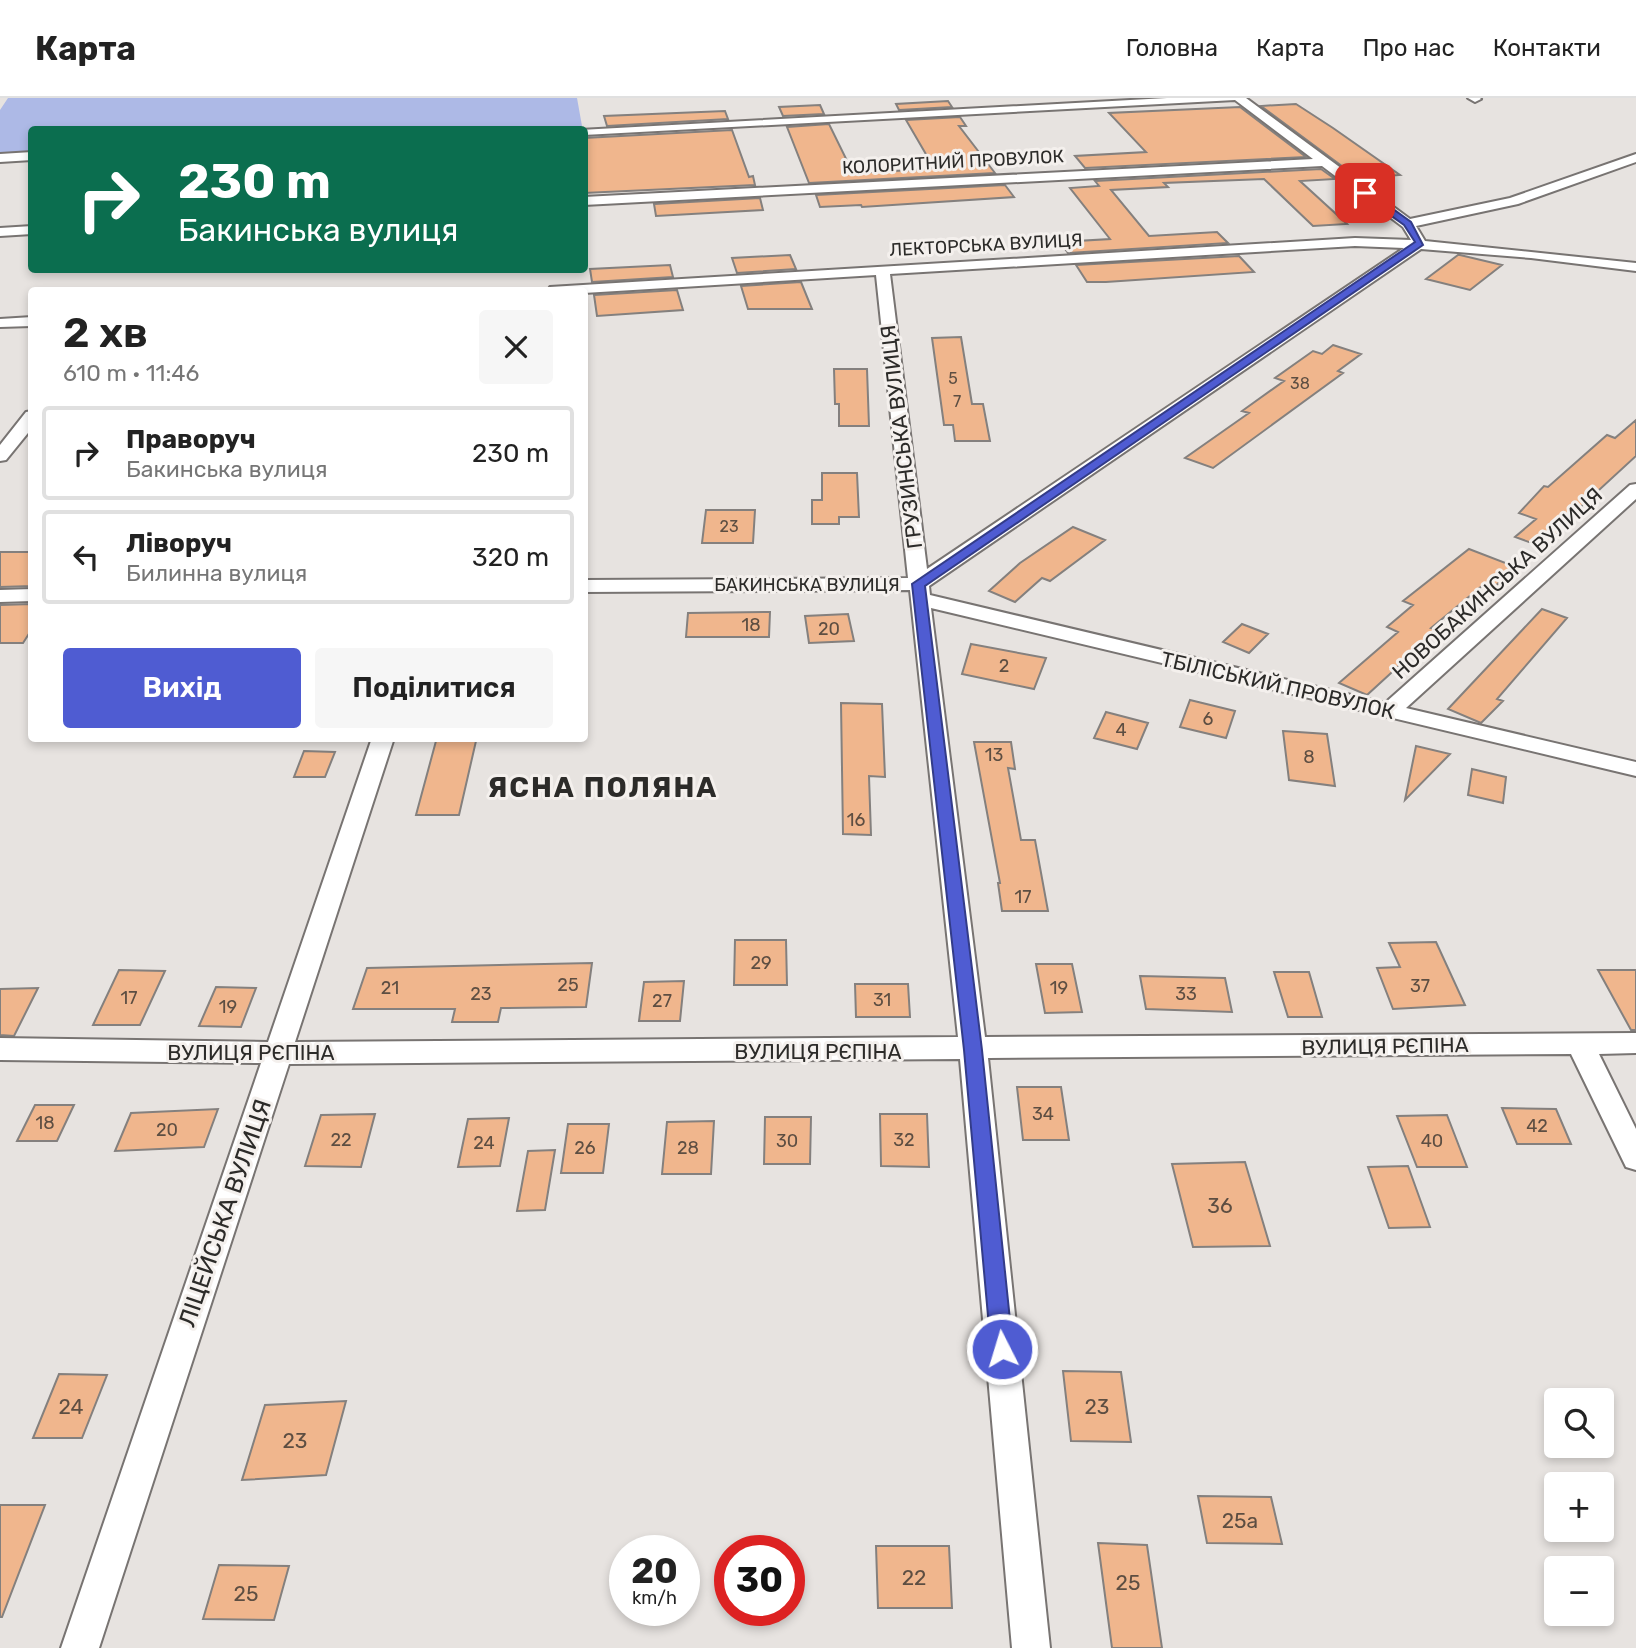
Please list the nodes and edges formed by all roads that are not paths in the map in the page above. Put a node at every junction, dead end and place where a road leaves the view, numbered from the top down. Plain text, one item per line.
1 (1231, 98) edge
2 (1238, 98) edge
3 (588, 132) edge
4 (28, 156) edge
5 (0, 158) edge
6 (1636, 158) edge
7 (1323, 162) junction
8 (588, 201) edge
9 (1408, 224) junction
10 (28, 230) edge
11 (0, 232) edge
12 (1420, 243) junction
13 (1636, 267) edge
14 (881, 270) junction
15 (588, 288) edge
16 (28, 321) edge
17 (0, 323) edge
18 (28, 421) edge
19 (0, 456) edge
20 (1636, 489) edge
21 (588, 586) edge
22 (919, 592) junction
23 (28, 595) edge
24 (0, 596) edge
25 (1389, 711) junction
26 (382, 742) edge
27 (1636, 769) edge
28 (1636, 1043) edge
29 (1580, 1044) junction
30 (0, 1049) edge
31 (973, 1050) junction
32 (279, 1053) junction
33 (1636, 1158) edge
34 (80, 1648) edge
35 (1031, 1648) edge

1 - 3 street
2 - 7 street
4 - 5 street
6 - 9 street
7 - 8 street, КОЛОРИТНИЙ ПРОВУЛОК
7 - 9 street
9 - 12 street
10 - 11 street
12 - 13 street, ЛЕКТОРСЬКА ВУЛИЦЯ
12 - 14 street, ЛЕКТОРСЬКА ВУЛИЦЯ
12 - 22 street, БАКИНСЬКА ВУЛИЦЯ
14 - 15 street, ЛЕКТОРСЬКА ВУЛИЦЯ
14 - 22 street, ГРУЗИНСЬКА ВУЛИЦЯ
16 - 17 street
18 - 19 street
20 - 25 street, НОВОБАКИНСЬКА ВУЛИЦЯ
21 - 22 street, БАКИНСЬКА ВУЛИЦЯ
22 - 25 street, ТБІЛІСЬКИЙ ПРОВУЛОК
22 - 31 street, ГРУЗИНСЬКА ВУЛИЦЯ
23 - 24 street
25 - 27 street, ТБІЛІСЬКИЙ ПРОВУЛОК
26 - 32 street, ЛІЦЕЙСЬКА ВУЛИЦЯ
28 - 29 street, ВУЛИЦЯ РЄПІНА
29 - 31 street, ВУЛИЦЯ РЄПІНА
29 - 33 street
30 - 32 street, ВУЛИЦЯ РЄПІНА
31 - 32 street, ВУЛИЦЯ РЄПІНА
31 - 35 street, ГРУЗИНСЬКА ВУЛИЦЯ
32 - 34 street, ЛІЦЕЙСЬКА ВУЛИЦЯ

